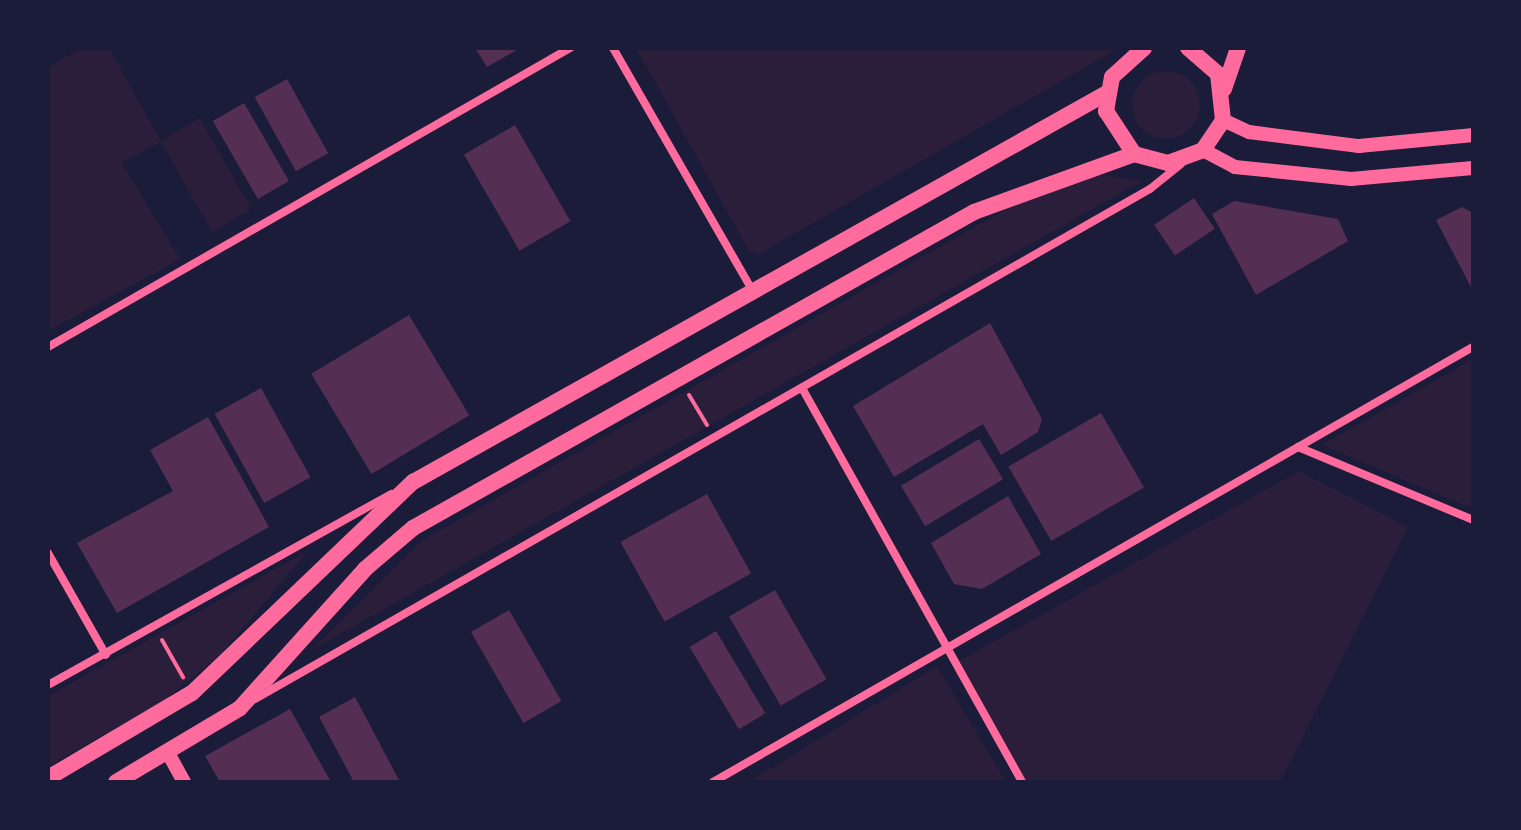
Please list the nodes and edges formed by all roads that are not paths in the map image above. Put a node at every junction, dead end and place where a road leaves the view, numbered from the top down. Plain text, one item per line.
1 (570, 48) edge
2 (613, 48) edge
3 (1144, 48) edge
4 (1188, 48) edge
5 (1238, 48) edge
6 (1224, 89) junction
7 (1107, 93) junction
8 (1223, 120) junction
9 (1473, 135) edge
10 (1203, 150) junction
11 (1134, 154) junction
12 (1187, 159) junction
13 (1473, 168) edge
14 (751, 288) junction
15 (48, 347) edge
16 (1473, 347) edge
17 (802, 388) junction
18 (1298, 447) junction
19 (413, 482) junction
20 (1473, 520) edge
21 (48, 553) edge
22 (948, 647) junction
23 (106, 655) junction
24 (48, 685) edge
25 (240, 708) junction
26 (168, 753) junction
27 (48, 778) edge
28 (116, 782) edge
29 (184, 782) edge
30 (713, 782) edge
31 (1022, 782) edge

1 - 15 street
2 - 14 street
3 - 7 main road
4 - 6 main road
5 - 6 main road
6 - 8 main road
7 - 11 main road
7 - 14 main road
8 - 9 street
8 - 10 main road
10 - 12 main road
10 - 13 street
11 - 12 main road
11 - 25 main road
12 - 17 street
14 - 19 main road
16 - 18 street
17 - 22 street
17 - 25 street
18 - 20 street
18 - 22 street
19 - 23 street
19 - 27 main road
21 - 23 street
22 - 30 street
22 - 31 street
23 - 24 street
25 - 26 main road
26 - 28 main road
26 - 29 street

